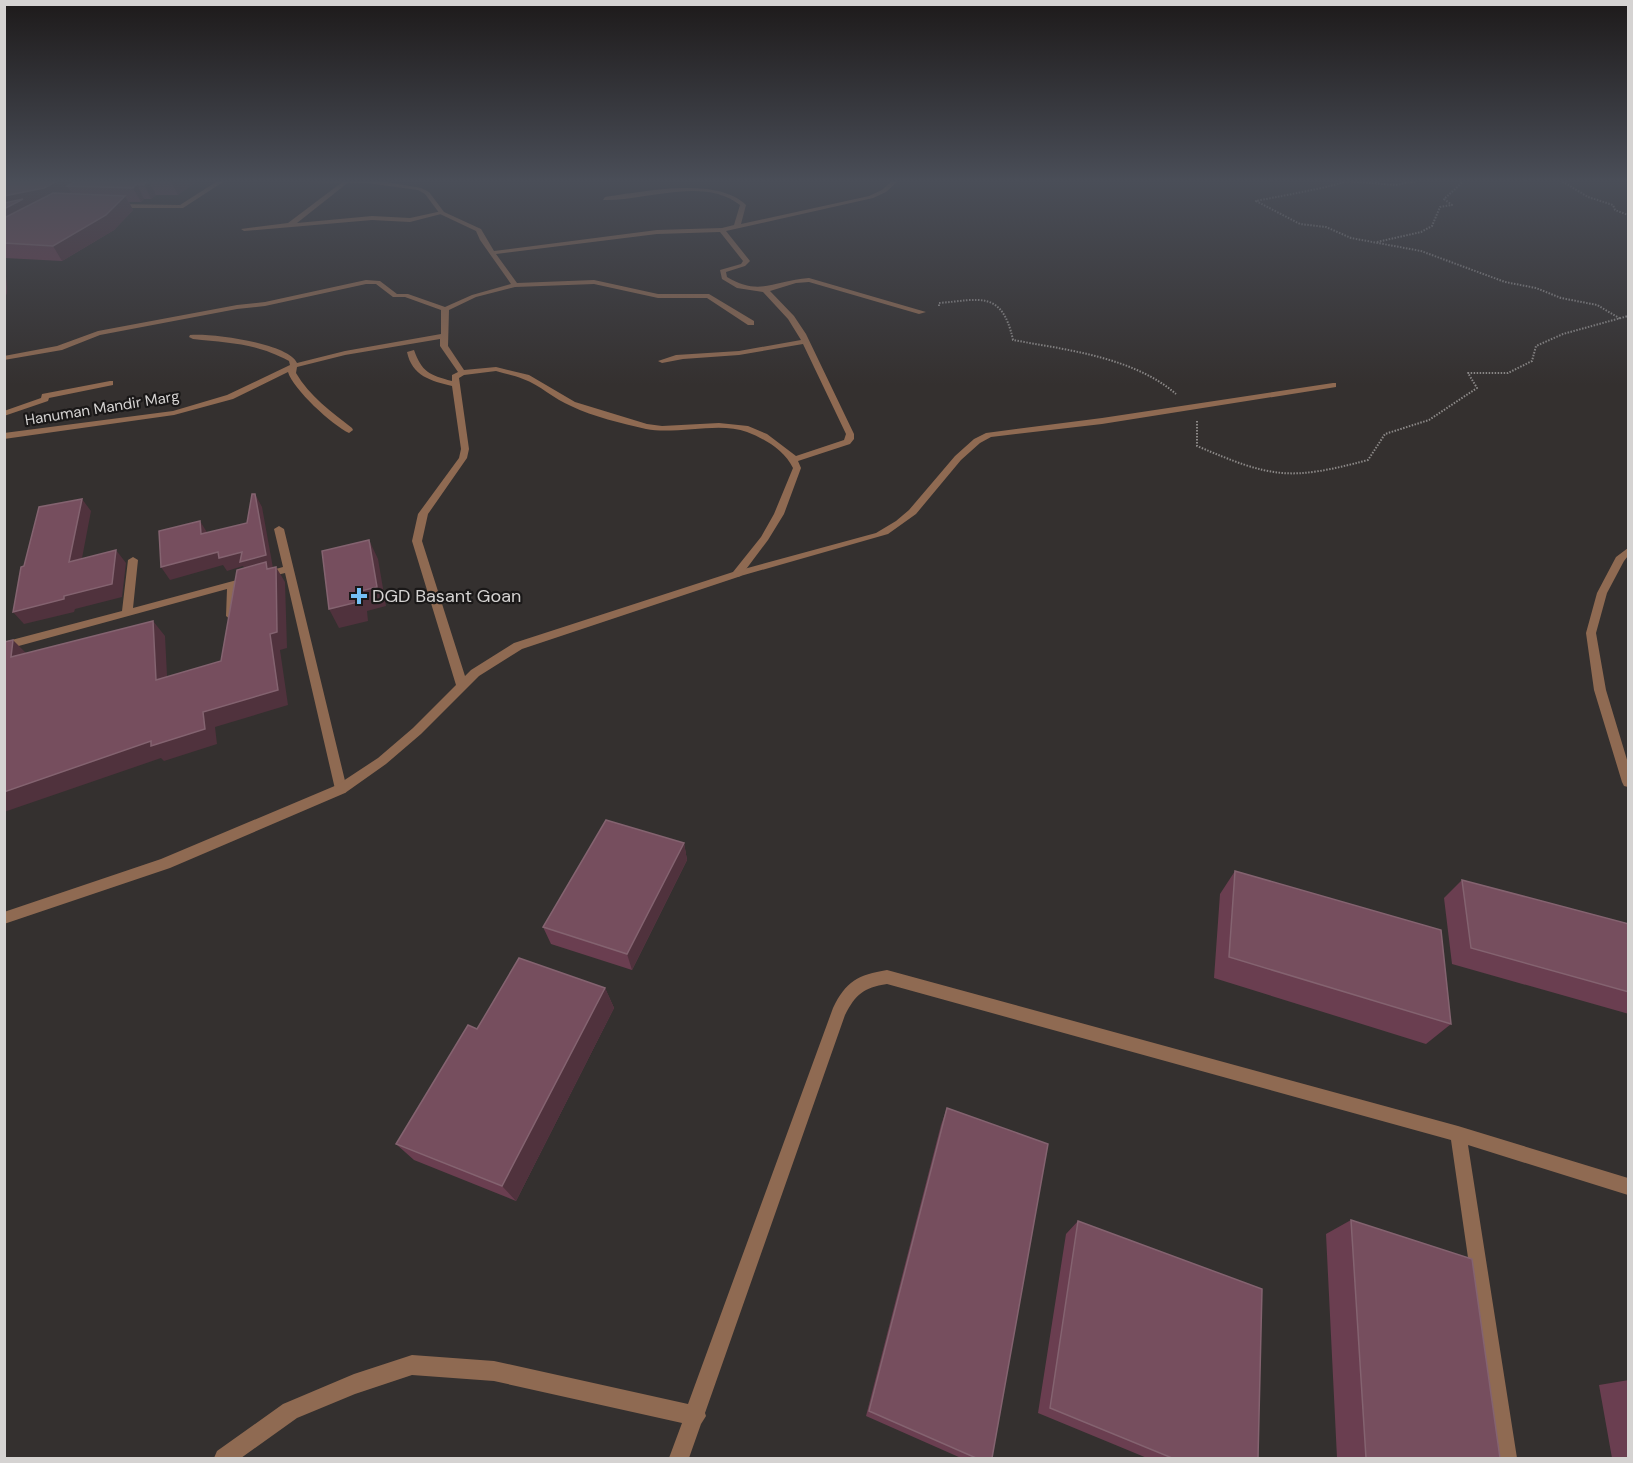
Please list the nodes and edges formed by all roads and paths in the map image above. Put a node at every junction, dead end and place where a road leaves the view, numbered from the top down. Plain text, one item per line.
1 (489, 248) edge
2 (529, 248) edge
3 (737, 248) edge
4 (1405, 248) edge
5 (492, 253) junction
6 (515, 285) junction
7 (765, 290) junction
8 (445, 309) junction
9 (922, 312) joint
10 (1629, 316) edge
11 (1622, 319) junction
12 (751, 322) dead end
13 (444, 336) junction
14 (193, 337) dead end
15 (805, 341) junction
16 (411, 352) dead end
17 (4, 358) edge
18 (662, 361) dead end
19 (294, 366) junction
20 (462, 373) junction
21 (110, 383) dead end
22 (455, 384) junction
23 (1333, 385) dead end
24 (1187, 407) junction
25 (4, 414) edge
26 (349, 430) dead end
27 (4, 436) edge
28 (794, 459) junction
29 (279, 529) dead end
30 (1629, 551) edge
31 (134, 560) dead end
32 (289, 569) junction
33 (736, 574) junction
34 (232, 584) junction
35 (127, 612) junction
36 (231, 619) edge
37 (4, 646) edge
38 (462, 686) junction
39 (1629, 782) edge
40 (340, 789) junction
41 (4, 918) edge
42 (1458, 1134) junction
43 (1629, 1186) edge
44 (696, 1416) junction
45 (224, 1458) edge
46 (679, 1458) edge
47 (1507, 1458) edge

1 - 5 street
2 - 5 street
3 - 7 street
4 - 11 path
5 - 6 street
6 - 8 street
6 - 12 street
7 - 9 street
7 - 15 street
8 - 13 street
8 - 17 street
9 - 24 path
10 - 11 path
11 - 24 path
13 - 19 street, Hanuman Mandir Marg
13 - 20 street
14 - 19 street
15 - 18 street
15 - 28 street
16 - 22 street
19 - 26 street
19 - 27 street, Hanuman Mandir Marg
20 - 22 street
20 - 28 street
21 - 25 street
22 - 38 street
23 - 24 street
24 - 33 street
28 - 33 street
29 - 32 street
30 - 39 street
31 - 35 street
32 - 34 street
32 - 40 street
33 - 38 street
34 - 35 street
34 - 36 street
35 - 37 street
38 - 40 street
40 - 41 street
42 - 43 street
42 - 44 street
42 - 47 street
44 - 45 street
44 - 46 street

